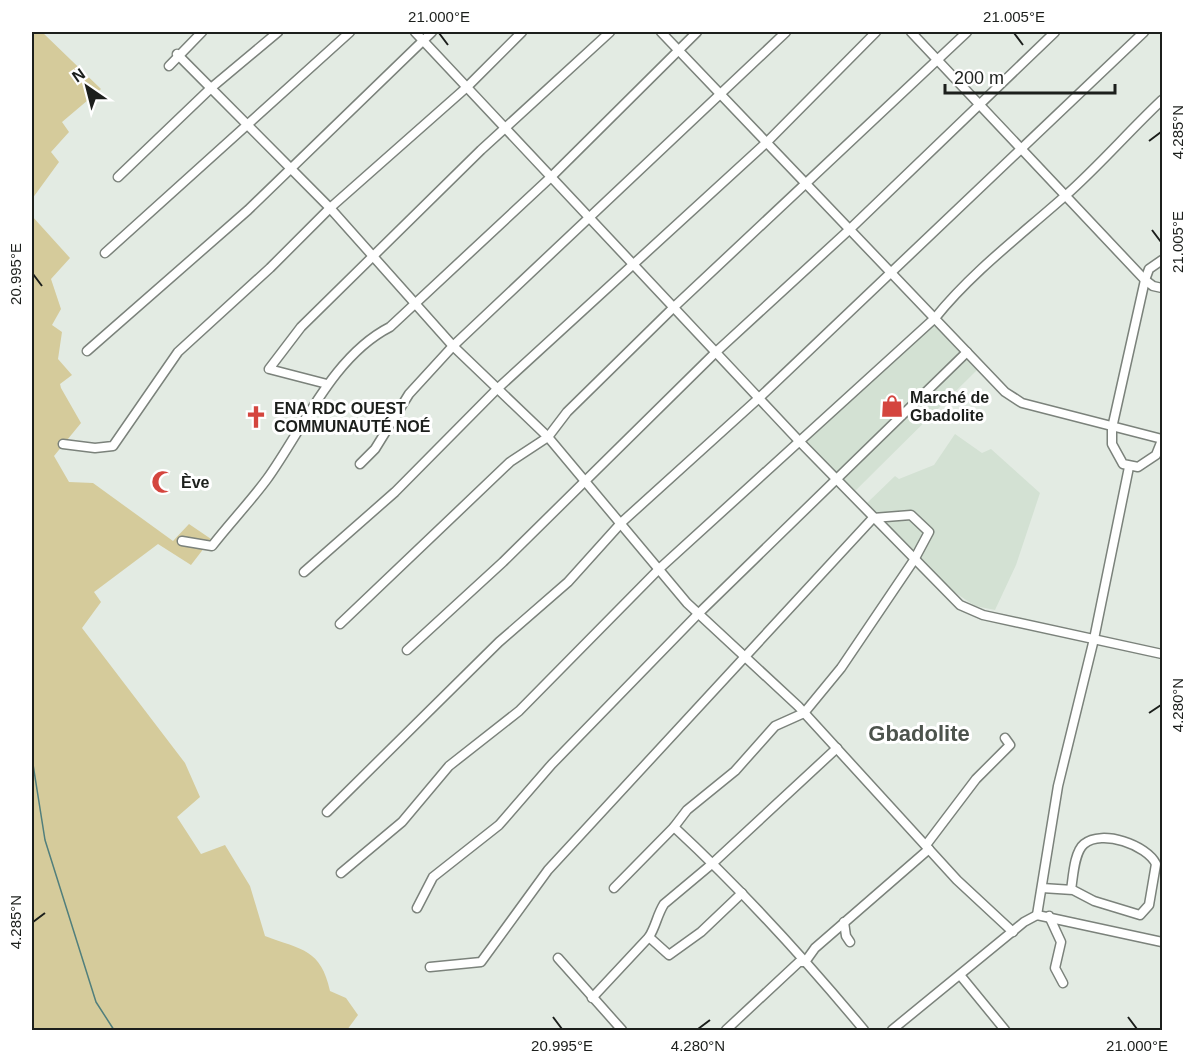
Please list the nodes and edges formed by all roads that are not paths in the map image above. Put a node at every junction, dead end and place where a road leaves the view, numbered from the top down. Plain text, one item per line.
1 (202, 32) edge
2 (278, 32) edge
3 (350, 32) edge
4 (415, 32) edge
5 (432, 32) edge
6 (522, 32) edge
7 (610, 32) edge
8 (661, 32) edge
9 (697, 32) edge
10 (786, 32) edge
11 (876, 32) edge
12 (910, 32) edge
13 (967, 32) edge
14 (1055, 32) edge
15 (1144, 32) edge
16 (424, 40) junction
17 (678, 49) junction
18 (177, 54) junction
19 (937, 60) junction
20 (169, 66) dead end
21 (467, 87) junction
22 (211, 88) junction
23 (721, 94) junction
24 (1162, 100) edge
25 (979, 104) junction
26 (248, 125) junction
27 (504, 129) junction
28 (767, 142) junction
29 (1022, 149) junction
30 (290, 168) junction
31 (118, 177) dead end
32 (551, 177) junction
33 (806, 183) junction
34 (1066, 195) junction
35 (330, 208) junction
36 (591, 217) junction
37 (850, 229) junction
38 (105, 253) dead end
39 (373, 258) junction
40 (1162, 260) edge
41 (633, 262) junction
42 (891, 272) junction
43 (1145, 280) junction
44 (1162, 288) edge
45 (415, 304) junction
46 (674, 307) junction
47 (935, 318) junction
48 (453, 346) junction
49 (87, 351) dead end
50 (716, 352) junction
51 (967, 352) junction
52 (327, 384) junction
53 (497, 389) junction
54 (759, 398) junction
55 (1112, 428) junction
56 (548, 437) junction
57 (1162, 439) edge
58 (800, 442) junction
59 (63, 444) dead end
60 (360, 464) dead end
61 (1129, 467) junction
62 (585, 480) junction
63 (836, 480) junction
64 (873, 518) junction
65 (622, 522) junction
66 (182, 541) dead end
67 (914, 560) junction
68 (659, 569) junction
69 (303, 572) dead end
70 (698, 614) junction
71 (340, 624) dead end
72 (1094, 639) junction
73 (407, 650) dead end
74 (1162, 654) edge
75 (744, 656) junction
76 (804, 712) junction
77 (1005, 738) dead end
78 (837, 748) junction
79 (327, 813) dead end
80 (674, 828) junction
81 (927, 847) junction
82 (713, 863) junction
83 (340, 873) dead end
84 (614, 888) dead end
85 (1042, 888) junction
86 (1071, 890) junction
87 (742, 893) junction
88 (417, 908) dead end
89 (1037, 915) junction
90 (1049, 916) junction
91 (844, 922) junction
92 (1013, 932) junction
93 (649, 937) junction
94 (850, 942) dead end
95 (1162, 942) edge
96 (558, 958) dead end
97 (806, 962) junction
98 (430, 967) dead end
99 (960, 975) junction
100 (1063, 983) dead end
101 (592, 998) junction
102 (622, 1030) edge
103 (726, 1030) edge
104 (864, 1030) edge
105 (892, 1030) edge
106 (1005, 1030) edge

1 - 18 street
2 - 22 street
3 - 26 street
4 - 16 street
5 - 16 street
6 - 21 street
7 - 27 street
8 - 17 street
9 - 17 street
10 - 23 street
11 - 28 street
12 - 19 street
13 - 19 street
14 - 25 street
15 - 29 street
16 - 21 street
16 - 30 street
17 - 23 street
17 - 32 street
18 - 20 street
18 - 22 street
19 - 25 street
19 - 33 street
21 - 27 street
21 - 35 street
22 - 26 street
22 - 31 street
23 - 28 street
23 - 36 street
24 - 34 street
25 - 29 street
25 - 37 street
26 - 30 street
26 - 38 street
27 - 32 street
27 - 39 street
28 - 33 street
28 - 41 street
29 - 34 street
29 - 42 street
30 - 35 street
30 - 49 street
32 - 36 street
32 - 45 street
33 - 37 street
33 - 46 street
34 - 43 street
34 - 47 street
35 - 39 street
35 - 59 street
36 - 41 street
36 - 48 street
37 - 42 street
37 - 50 street
39 - 45 street
39 - 52 street
40 - 43 street
41 - 46 street
41 - 53 street
42 - 47 street
42 - 54 street
43 - 44 street
43 - 55 street
45 - 48 street
45 - 52 street
46 - 50 street
46 - 56 street
47 - 51 street
47 - 58 street
48 - 53 street
48 - 60 street
50 - 54 street
50 - 62 street
51 - 55 street
51 - 63 street
52 - 66 street
53 - 56 street
53 - 69 street
54 - 58 street
54 - 65 street
55 - 57 street
55 - 61 street
56 - 62 street
56 - 71 street
57 - 61 street
58 - 63 street
58 - 68 street
61 - 72 street
62 - 65 street
62 - 73 street
63 - 64 street
63 - 70 street
64 - 67 street
64 - 67 street
64 - 75 street
65 - 68 street
65 - 79 street
67 - 72 street
67 - 76 street
68 - 70 street
68 - 83 street
70 - 75 street
70 - 88 street
72 - 74 street
72 - 85 street
75 - 76 street
75 - 98 street
76 - 78 street
76 - 80 street
77 - 81 street
78 - 81 street
78 - 82 street
80 - 82 street
80 - 84 street
81 - 91 street
81 - 92 street
82 - 87 street
82 - 93 street
85 - 86 street
85 - 89 street
86 - 86 street
87 - 93 street
87 - 97 street
89 - 90 street
89 - 92 street
90 - 95 street
90 - 100 street
91 - 94 street
91 - 97 street
92 - 99 street
93 - 101 street
96 - 101 street
97 - 103 street
97 - 104 street
99 - 105 street
99 - 106 street
101 - 102 street

